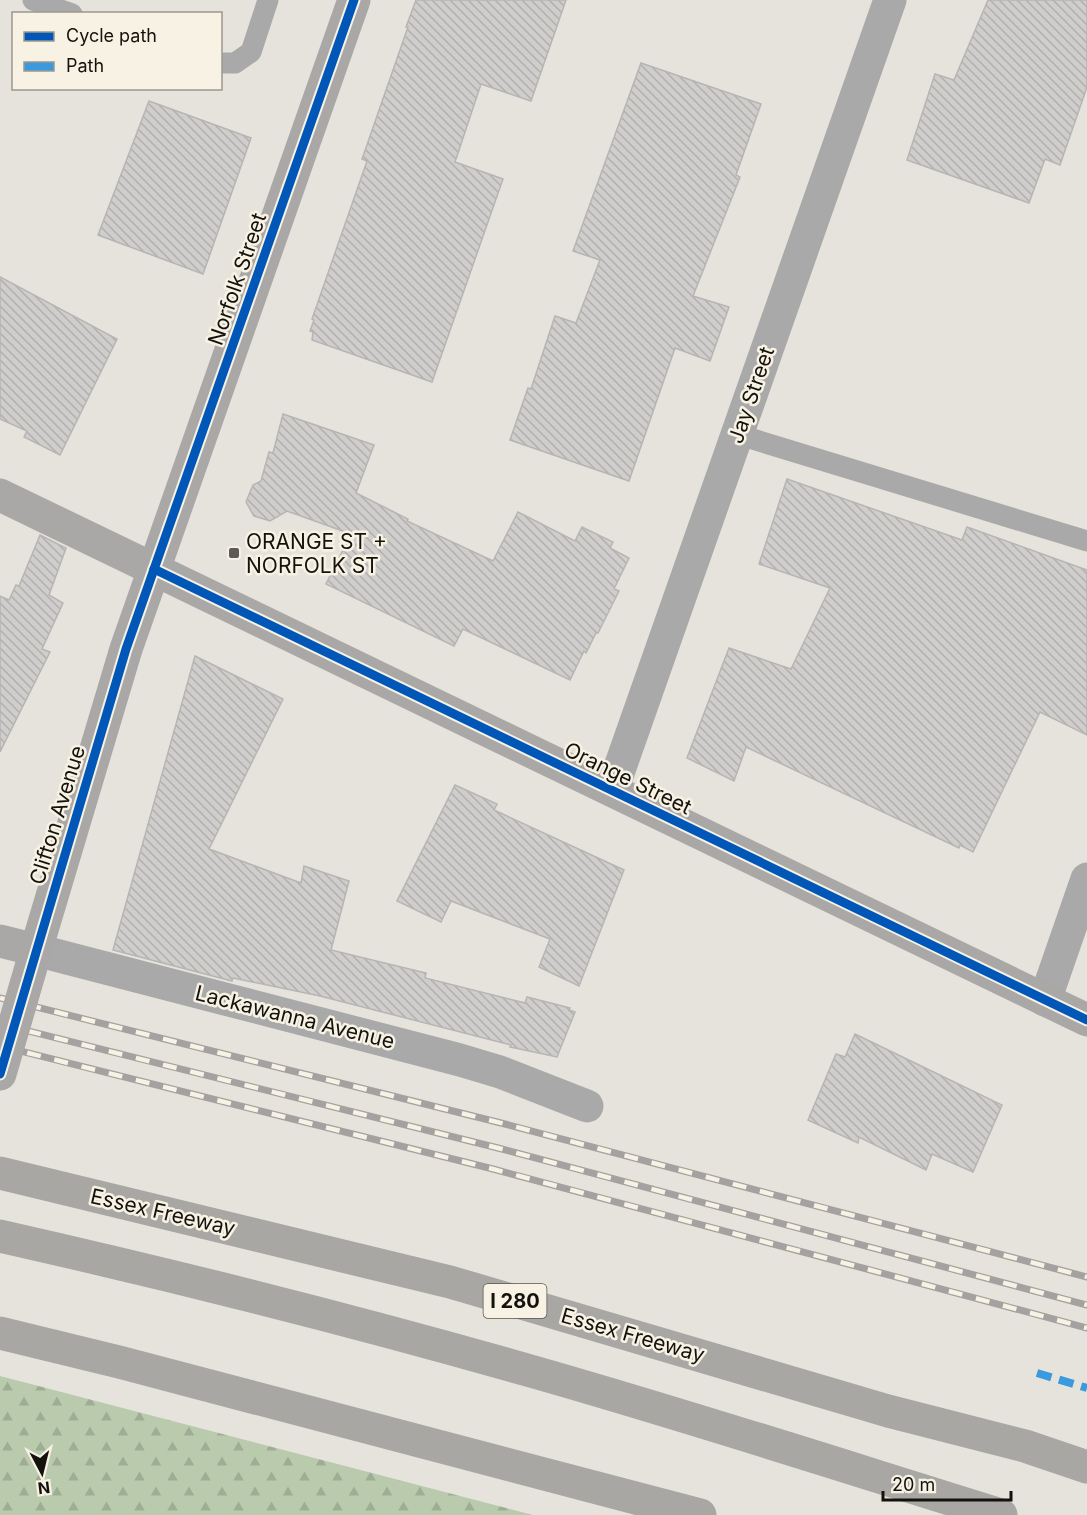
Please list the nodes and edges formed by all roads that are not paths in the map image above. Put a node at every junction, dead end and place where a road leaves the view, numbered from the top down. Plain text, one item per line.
1 (33, 0) edge
2 (268, 0) edge
3 (354, 0) edge
4 (890, 0) edge
5 (66, 12) edge
6 (222, 63) edge
7 (736, 434) junction
8 (0, 495) edge
9 (1087, 541) edge
10 (154, 569) junction
11 (612, 790) junction
12 (1087, 879) edge
13 (0, 941) edge
14 (36, 950) junction
15 (1045, 1000) junction
16 (1087, 1020) edge
17 (0, 1074) edge
18 (587, 1106) dead end
19 (0, 1173) edge
20 (0, 1236) edge
21 (0, 1333) edge
22 (1087, 1467) edge
23 (700, 1515) edge
24 (1001, 1515) edge

1 - 5 lane
2 - 6 lane
3 - 10 main road, Norfolk Street
4 - 7 street, Jay Street
7 - 9 lane
7 - 11 street, Jay Street
8 - 10 main road, Orange Street
10 - 11 main road, Orange Street
10 - 14 main road, Clifton Avenue
11 - 15 main road, Orange Street
12 - 15 street
13 - 14 main road, Lackawanna Avenue
14 - 17 main road, Clifton Avenue, bridge
14 - 18 street, Lackawanna Avenue
15 - 16 main road, Orange Street
19 - 22 highway, Essex Freeway / I 280
20 - 24 highway
21 - 23 highway

